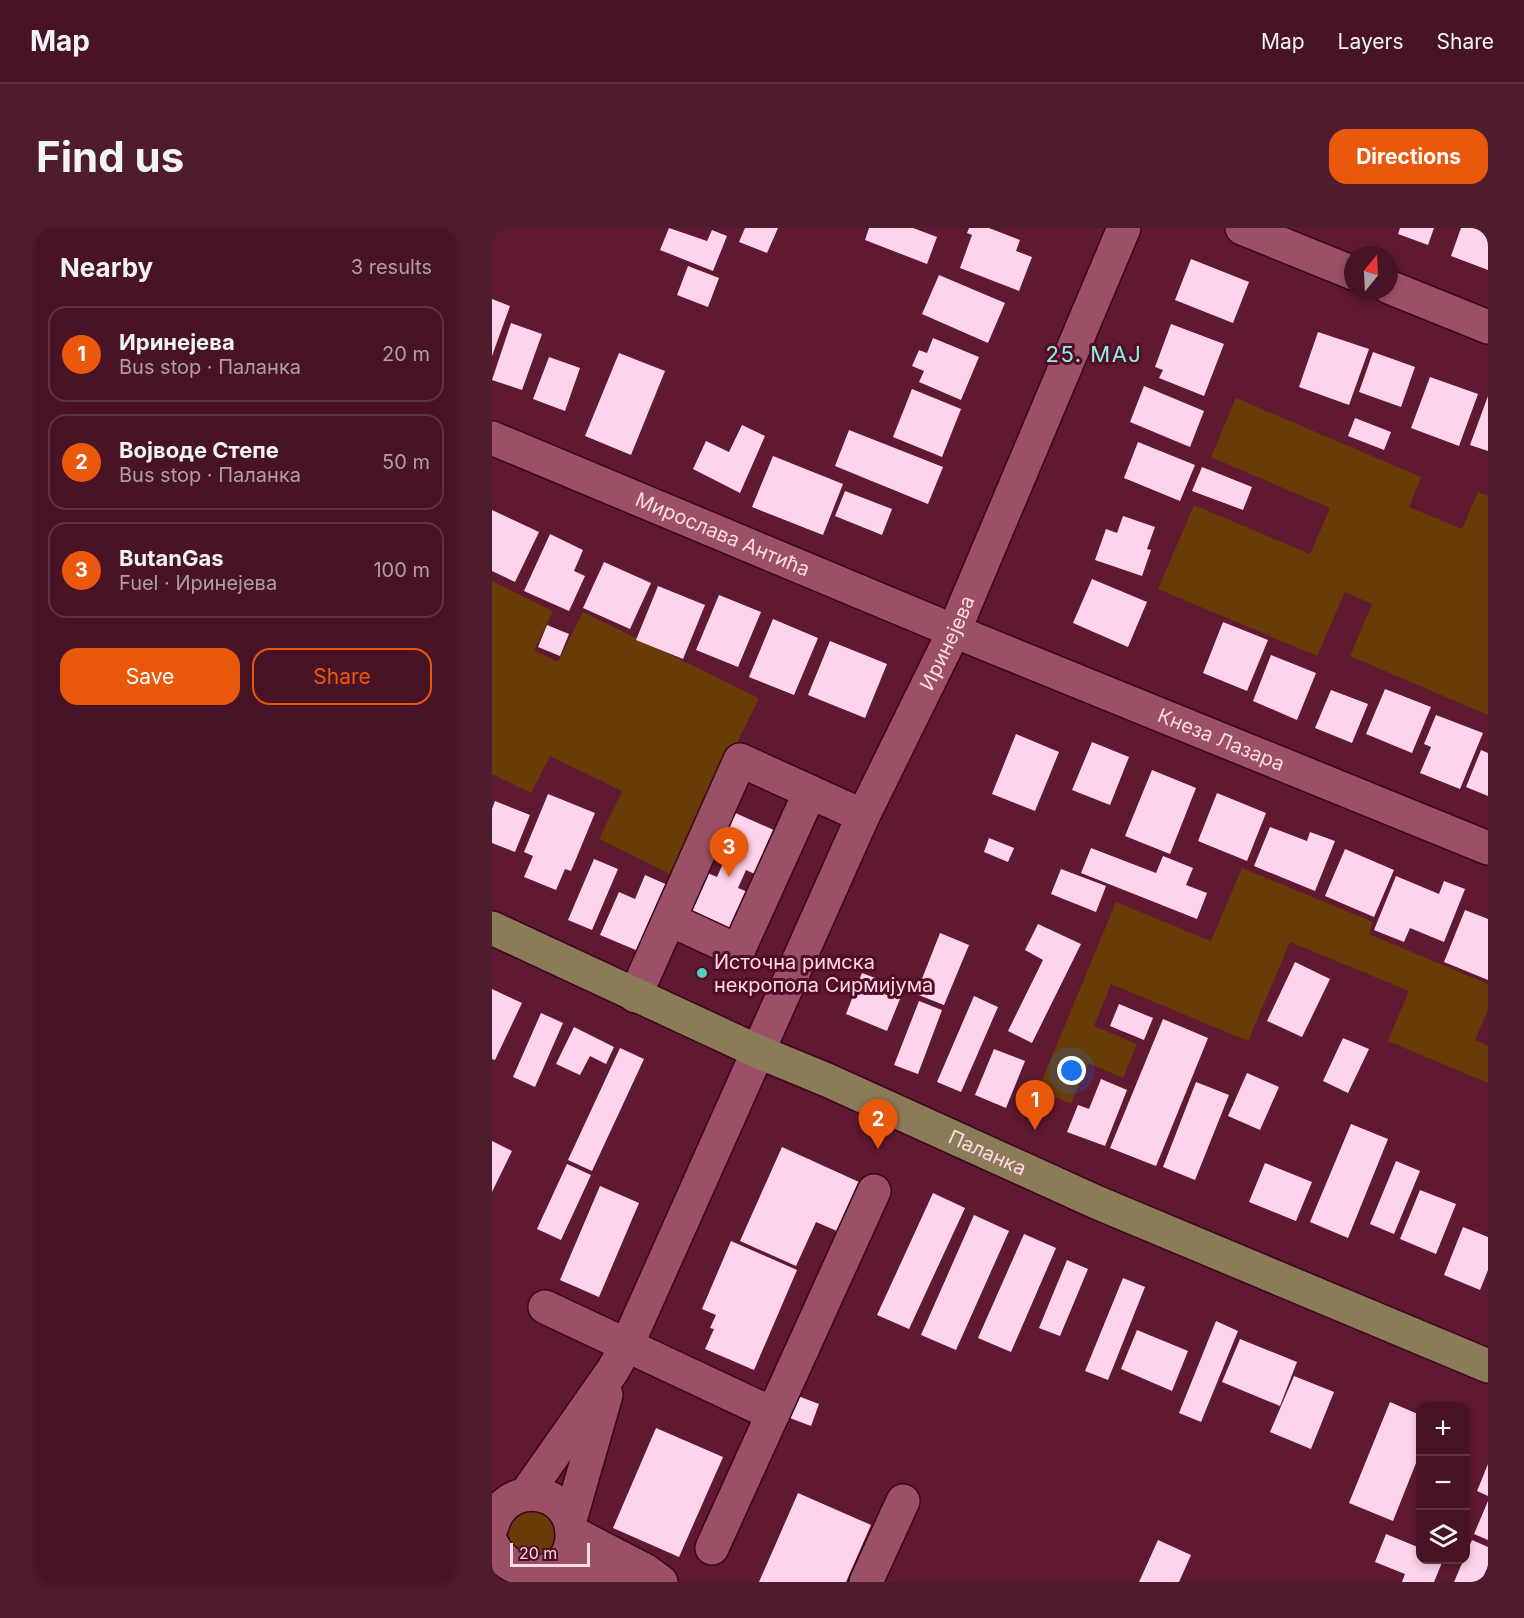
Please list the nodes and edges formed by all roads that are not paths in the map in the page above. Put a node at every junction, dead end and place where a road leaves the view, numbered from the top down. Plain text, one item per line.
1 (1124, 228) edge
2 (1242, 228) edge
3 (1344, 269) edge
4 (1398, 291) edge
5 (1488, 327) edge
6 (492, 438) edge
7 (954, 631) junction
8 (810, 792) junction
9 (863, 816) junction
10 (1488, 848) edge
11 (671, 920) junction
12 (492, 928) edge
13 (635, 996) junction
14 (759, 1052) junction
15 (874, 1191) dead end
16 (544, 1307) dead end
17 (620, 1358) junction
18 (1488, 1366) edge
19 (773, 1414) junction
20 (510, 1495) edge
21 (903, 1501) dead end
22 (571, 1527) junction
23 (712, 1548) dead end
24 (494, 1552) edge
25 (546, 1574) edge
26 (615, 1582) edge
27 (661, 1582) edge
28 (866, 1582) edge

1 - 7 street, Иринејева
2 - 3 street
4 - 5 street
6 - 7 street, Мирослава Антића
7 - 9 street, Иринејева
7 - 10 street, Кнеза Лазара
8 - 9 street
8 - 11 street
8 - 11 street
9 - 14 street, Иринејева
11 - 13 street
12 - 13 main road, Паланка
13 - 14 main road, Паланка
14 - 17 street, Иринејева
14 - 18 main road, Паланка
15 - 19 street
16 - 17 street
17 - 19 street
17 - 20 street
17 - 22 street
19 - 23 street
20 - 22 street
20 - 24 street
21 - 28 street
22 - 25 street
22 - 27 street
24 - 25 street
25 - 26 street

